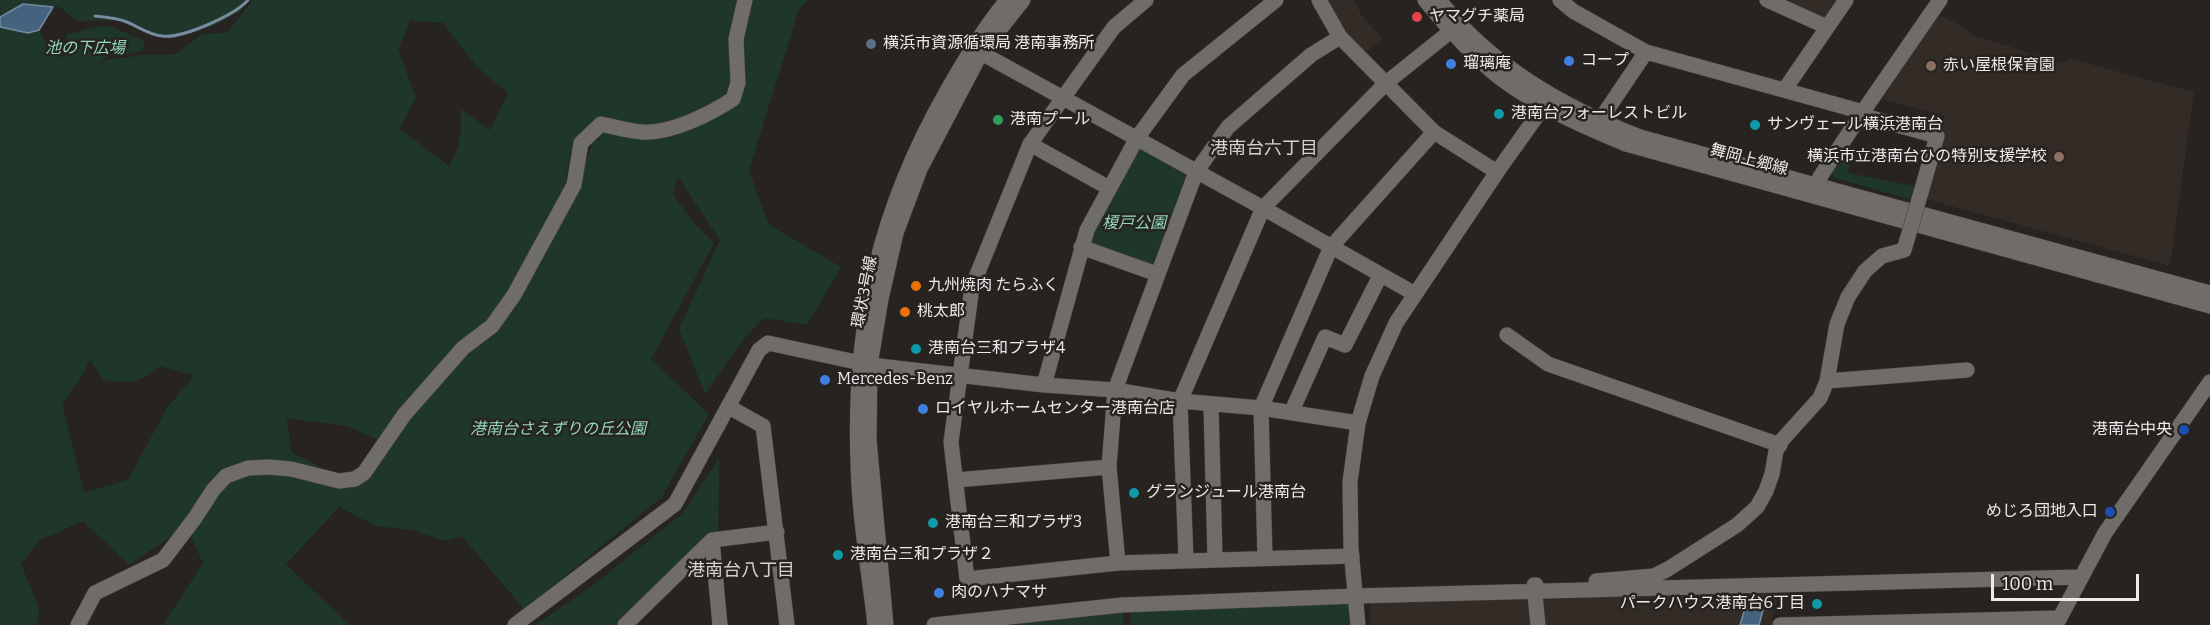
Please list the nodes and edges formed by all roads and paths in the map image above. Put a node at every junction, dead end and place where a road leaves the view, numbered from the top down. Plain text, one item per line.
1 (745, 0) edge
2 (1008, 0) edge
3 (1023, 0) edge
4 (1146, 0) edge
5 (1276, 0) edge
6 (1319, 0) edge
7 (1425, 0) edge
8 (1439, 0) edge
9 (1560, 0) edge
10 (1767, 0) edge
11 (1846, 0) edge
12 (1940, 0) edge
13 (1827, 27) junction
14 (1450, 31) junction
15 (1340, 37) junction
16 (977, 50) junction
17 (1646, 52) junction
18 (1386, 83) junction
19 (1785, 89) junction
20 (1063, 98) junction
21 (1548, 101) junction
22 (1865, 114) junction
23 (1595, 126) junction
24 (1434, 132) junction
25 (1137, 138) junction
26 (1030, 144) junction
27 (1196, 172) junction
28 (1497, 172) junction
29 (1109, 188) junction
30 (1815, 190) junction
31 (1263, 208) junction
32 (1081, 247) junction
33 (1331, 247) junction
34 (1157, 274) junction
35 (1380, 276) junction
36 (2210, 293) edge
37 (1415, 294) junction
38 (2210, 306) edge
39 (1507, 335) dead end
40 (865, 364) junction
41 (1967, 370) dead end
42 (961, 374) junction
43 (1827, 381) junction
44 (2210, 382) edge
45 (1044, 385) junction
46 (1115, 390) junction
47 (1180, 401) junction
48 (1211, 405) junction
49 (729, 407) junction
50 (1261, 408) junction
51 (1291, 413) junction
52 (1358, 423) junction
53 (1779, 445) junction
54 (1109, 467) junction
55 (956, 480) junction
56 (777, 532) junction
57 (712, 540) junction
58 (1352, 556) junction
59 (1215, 558) junction
60 (1265, 558) junction
61 (1186, 560) junction
62 (1118, 563) junction
63 (2080, 577) junction
64 (1536, 593) junction
65 (1356, 596) junction
66 (2058, 622) edge
67 (1954, 623) edge
68 (1868, 624) edge
69 (78, 625) edge
70 (515, 625) edge
71 (625, 625) edge
72 (720, 625) edge
73 (787, 625) edge
74 (875, 625) edge
75 (886, 625) edge
76 (934, 625) edge
77 (1358, 625) edge
78 (1538, 625) edge
79 (1780, 625) edge

1 - 69 street
2 - 16 street, 環状3号線
3 - 16 street, 環状3号線
4 - 20 street
5 - 25 street
6 - 15 street
7 - 14 street, 舞岡上郷線
8 - 21 street, 舞岡上郷線
9 - 17 street
10 - 13 street
11 - 13 street
12 - 22 street
13 - 19 street
14 - 18 street
14 - 21 street, 舞岡上郷線
15 - 18 street
15 - 27 street
16 - 20 street
16 - 40 street, 環状3号線
17 - 19 street
17 - 23 street
18 - 24 street
18 - 31 street
19 - 22 street
20 - 25 street
20 - 26 street
21 - 23 street, 舞岡上郷線
21 - 28 street
22 - 30 street
22 - 43 street, bridge
23 - 30 street, 舞岡上郷線
24 - 28 street
24 - 33 street
25 - 27 street
25 - 29 street
26 - 29 street
26 - 42 street
27 - 31 street
27 - 34 street
28 - 37 street
29 - 32 street
30 - 36 street, 舞岡上郷線
30 - 38 street, 舞岡上郷線
31 - 33 street
31 - 47 street
32 - 34 street
32 - 45 street
33 - 35 street
33 - 50 street
34 - 46 street
35 - 37 street
35 - 51 street
37 - 52 street
39 - 53 street
40 - 42 street
40 - 49 street
40 - 74 street, 環状3号線
40 - 75 street, 環状3号線
41 - 43 street
42 - 45 street
42 - 55 street
43 - 53 street
44 - 63 street
45 - 46 street
46 - 47 street
46 - 54 street
47 - 48 street
47 - 61 street
48 - 50 street
48 - 59 street
49 - 56 street
49 - 70 street
50 - 51 street
50 - 60 street
51 - 52 street
52 - 58 street
53 - 64 street
54 - 55 street
54 - 62 street
55 - 62 street
56 - 57 street
56 - 73 street
57 - 71 street
57 - 72 street
58 - 60 street
58 - 65 street
59 - 60 street
59 - 61 street
61 - 62 street
63 - 64 street
63 - 66 street
64 - 65 street
64 - 78 street
65 - 76 street
65 - 77 street
66 - 67 street
67 - 68 street
68 - 79 street

